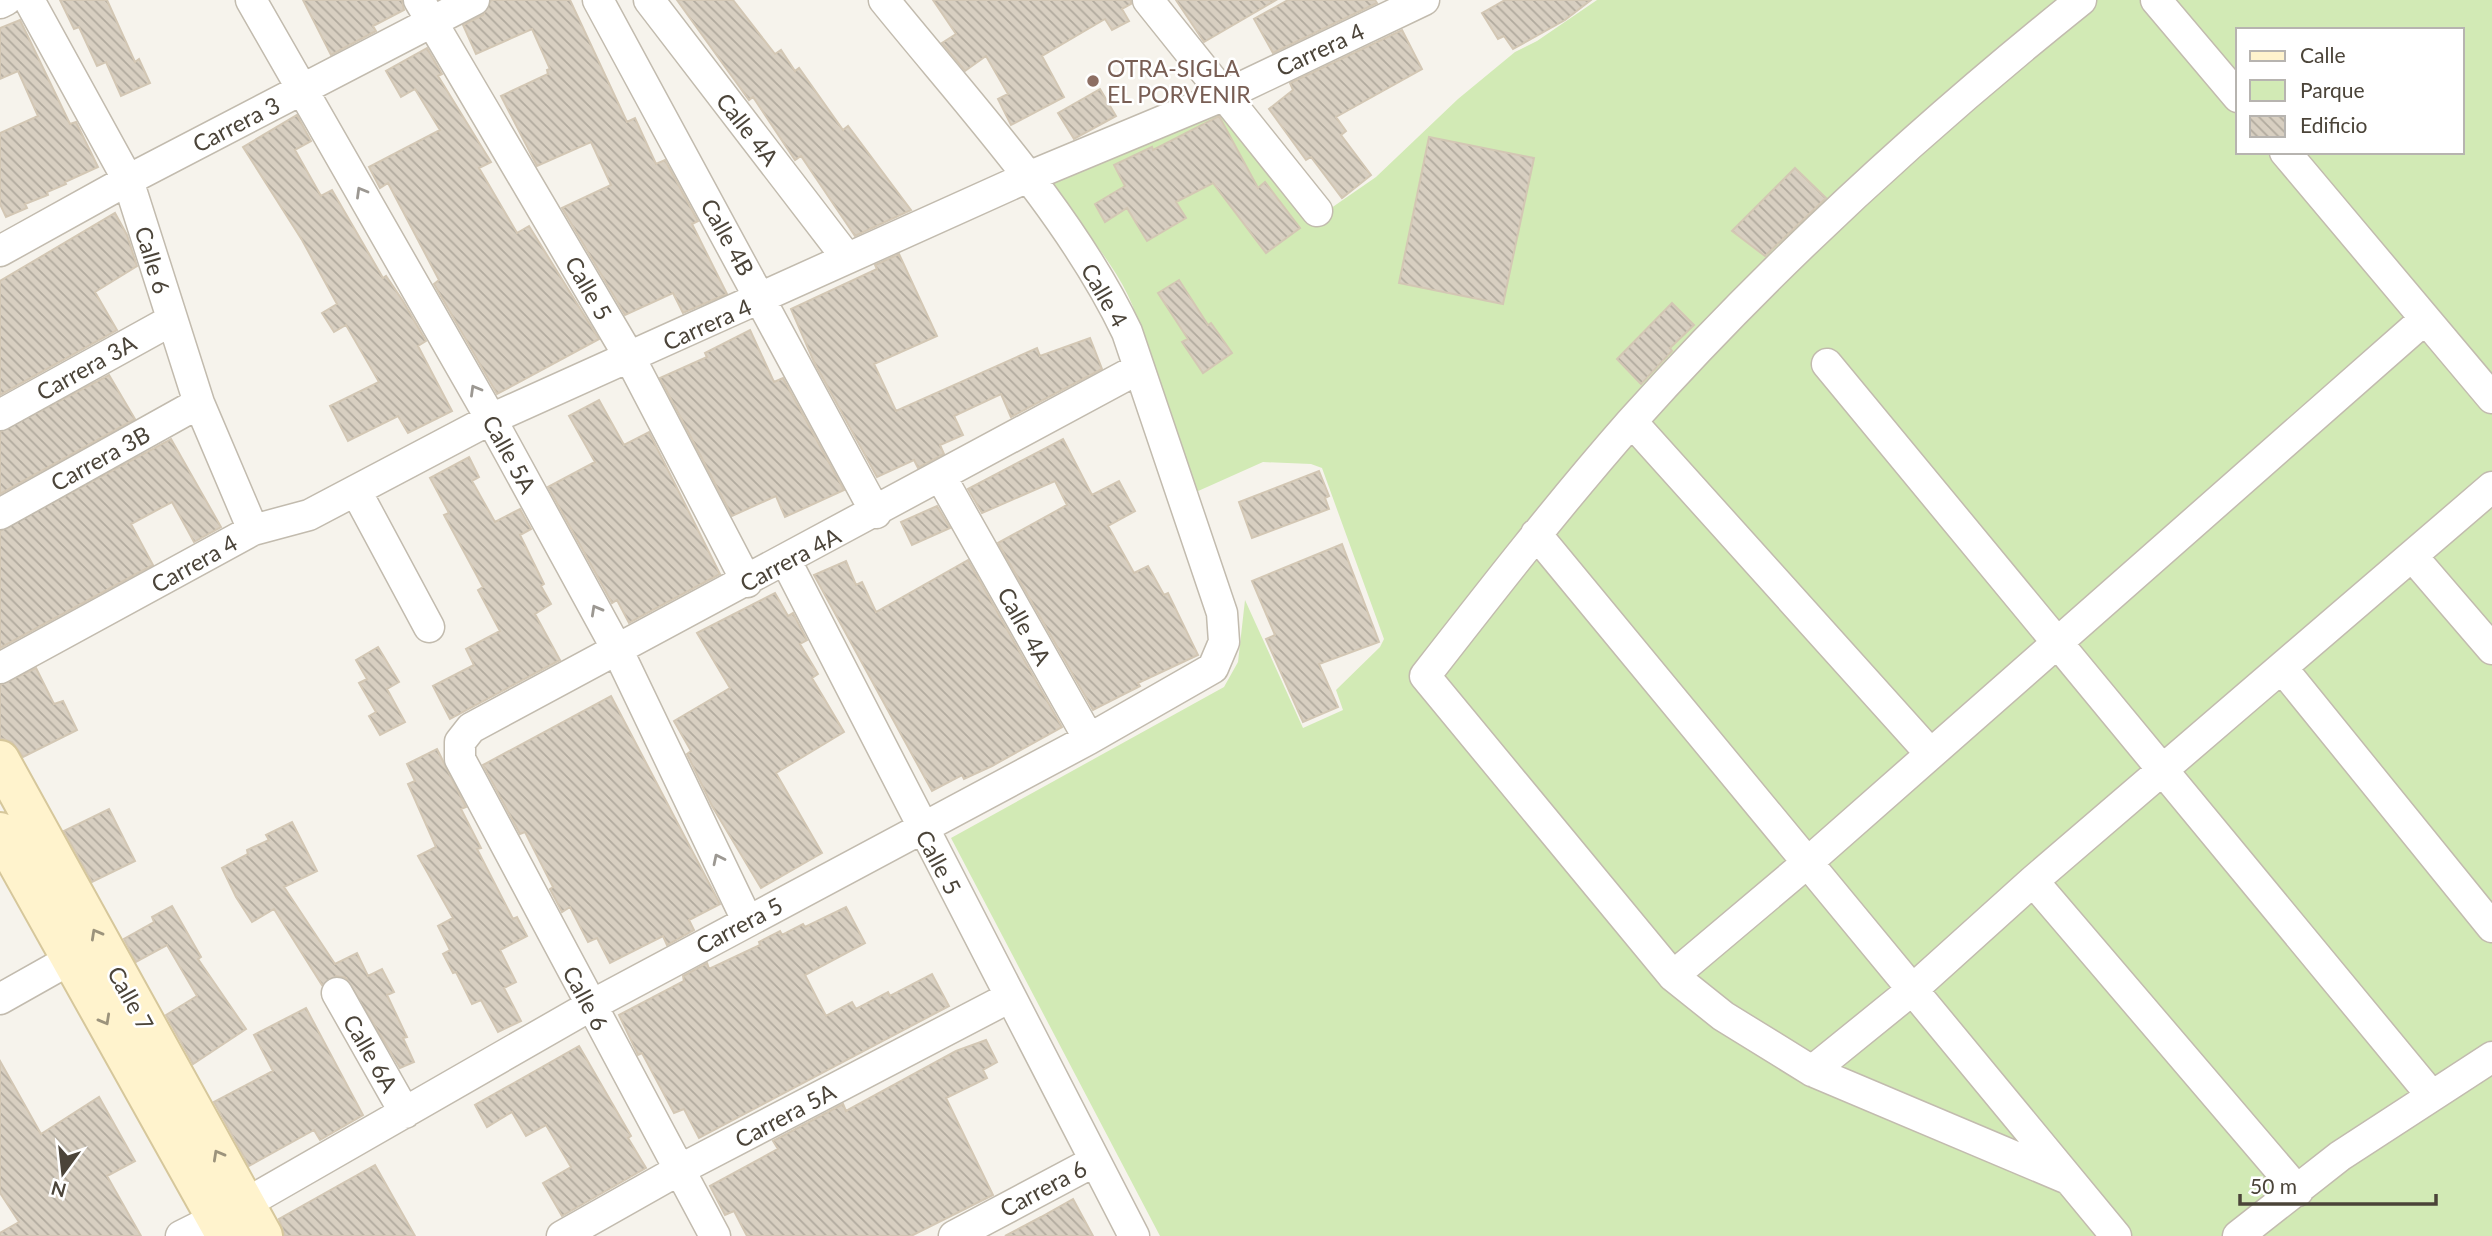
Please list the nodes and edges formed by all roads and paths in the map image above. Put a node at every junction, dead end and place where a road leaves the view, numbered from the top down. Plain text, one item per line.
1 (6, 0) edge
2 (29, 0) edge
3 (251, 0) edge
4 (474, 0) edge
5 (598, 0) edge
6 (649, 0) edge
7 (884, 0) edge
8 (1148, 0) edge
9 (2081, 0) edge
10 (2156, 0) edge
11 (0, 3) edge
12 (1411, 3) edge
13 (427, 11) edge
14 (302, 89) junction
15 (1225, 94) junction
16 (2236, 95) edge
17 (2287, 154) edge
18 (1028, 177) junction
19 (128, 180) junction
20 (1317, 211) dead end
21 (0, 251) edge
22 (847, 258) junction
23 (761, 299) junction
24 (2425, 318) junction
25 (172, 320) junction
26 (629, 358) junction
27 (1827, 364) dead end
28 (1138, 369) junction
29 (2492, 397) edge
30 (199, 403) junction
31 (0, 415) edge
32 (491, 419) junction
33 (1632, 422) junction
34 (941, 477) junction
35 (2492, 487) edge
36 (356, 491) junction
37 (876, 513) junction
38 (0, 514) edge
39 (254, 530) junction
40 (1535, 534) junction
41 (2412, 556) junction
42 (786, 561) junction
43 (747, 582) junction
44 (429, 626) dead end
45 (2056, 641) junction
46 (1224, 642) joint
47 (2492, 649) edge
48 (618, 651) junction
49 (0, 668) edge
50 (2282, 668) junction
51 (1088, 739) junction
52 (1929, 752) junction
53 (460, 759) joint
54 (0, 760) edge
55 (2163, 770) junction
56 (921, 828) junction
57 (0, 832) edge
58 (1807, 863) junction
59 (2033, 881) junction
60 (747, 920) junction
61 (2492, 927) edge
62 (71, 959) junction
63 (1673, 976) junction
64 (1912, 990) junction
65 (337, 993) dead end
66 (1010, 997) junction
67 (0, 999) edge
68 (590, 1006) junction
69 (2492, 1057) edge
70 (1812, 1071) junction
71 (2432, 1096) junction
72 (405, 1113) junction
73 (1095, 1161) junction
74 (679, 1170) junction
75 (2068, 1179) junction
76 (2298, 1191) junction
77 (237, 1223) edge
78 (181, 1236) edge
79 (562, 1236) edge
80 (715, 1236) edge
81 (954, 1236) edge
82 (1134, 1236) edge
83 (2116, 1236) edge
84 (2238, 1236) edge

1 - 11 street
2 - 19 street, Calle 6
3 - 14 street, Calle 5A
4 - 13 street, Carrera 3
5 - 23 street, Calle 4B
6 - 22 street, Calle 4A
7 - 18 street, Calle 4
8 - 15 street
9 - 33 street
10 - 16 street
12 - 15 street, Carrera 4
13 - 14 street, Carrera 3
13 - 26 street, Calle 5
14 - 19 street, Carrera 3
32 -> 14 street, Calle 5A
15 - 18 street, Carrera 4
15 - 20 street
17 - 24 street
18 - 22 street, Carrera 4
18 - 28 street, Calle 4
19 - 21 street, Carrera 3
19 - 25 street, Calle 6
22 - 23 street, Carrera 4
23 - 26 street, Carrera 4
23 - 37 street, Calle 4B
24 - 29 street
24 - 45 street
25 - 30 street, Calle 6
25 - 31 street, Carrera 3A
26 - 32 street, Carrera 4
26 - 43 street, Calle 5
27 - 45 street
28 - 34 street, Carrera 4A
28 - 46 street, Calle 4
30 - 38 street, Carrera 3B
30 - 39 street, Calle 6
32 - 36 street, Carrera 4
48 -> 32 street, Calle 5A
33 - 40 street
33 - 52 street
34 - 37 street, Carrera 4A
34 - 51 street, Calle 4A
35 - 41 street
36 - 39 street, Carrera 4
36 - 44 street
37 - 42 street, Carrera 4A
39 - 49 street, Carrera 4
40 - 58 street
40 - 63 street
41 - 47 street
41 - 50 street
42 - 43 street, Carrera 4A
42 - 56 street, Calle 5
43 - 48 street, Carrera 4A
45 - 52 street
45 - 55 street
46 - 51 street, Carrera 5
48 - 53 street, Carrera 4A
60 -> 48 street, Calle 5A
50 - 55 street
50 - 61 street
51 - 56 street, Carrera 5
52 - 58 street
53 - 68 street, Calle 6
77 -> 54 main road, Calle 7
55 - 59 street
55 - 71 street
56 - 60 street, Carrera 5
56 - 66 street, Calle 5
57 - 62 main road, Calle 7
58 - 63 street
58 - 64 street
59 - 64 street
59 - 76 street
60 - 68 street, Carrera 5
62 - 67 street
62 -> 77 main road, Calle 7
63 - 70 street
64 - 70 street
64 - 75 street
65 - 72 street, Calle 6A
66 - 73 street, Calle 5
66 - 74 street, Carrera 5A
68 - 72 street, Carrera 5
68 - 74 street, Calle 6
69 - 71 street
70 - 75 street
71 - 76 street
72 - 77 street, Carrera 5
73 - 81 street, Carrera 6
73 - 82 street, Calle 5
74 - 79 street, Carrera 5A
74 - 80 street, Calle 6
75 - 83 street
76 - 84 street
77 - 78 street, Carrera 5

